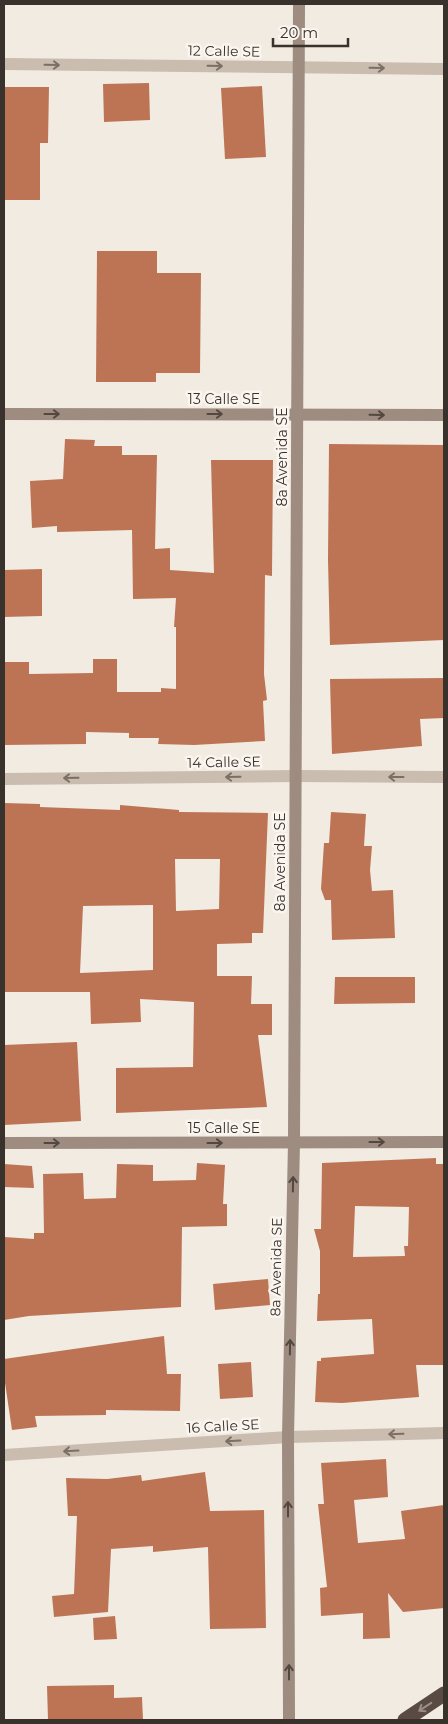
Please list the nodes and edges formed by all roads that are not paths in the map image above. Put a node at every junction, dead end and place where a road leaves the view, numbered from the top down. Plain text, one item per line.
1 (299, 4) edge
2 (4, 64) edge
3 (299, 67) junction
4 (444, 69) edge
5 (4, 414) edge
6 (298, 414) junction
7 (444, 416) edge
8 (296, 776) junction
9 (444, 777) edge
10 (4, 779) edge
11 (294, 1142) junction
12 (444, 1142) edge
13 (4, 1143) edge
14 (444, 1433) edge
15 (288, 1437) junction
16 (4, 1455) edge
17 (444, 1694) edge
18 (290, 1720) edge
19 (405, 1720) edge

1 - 3 street, 8a Avenida SE
2 -> 3 street, 12 Calle SE
3 -> 4 street, 12 Calle SE
3 - 6 street, 8a Avenida SE
5 -> 6 street, 13 Calle SE
6 -> 7 street, 13 Calle SE
6 - 8 street, 8a Avenida SE
9 -> 8 street, 14 Calle SE
8 -> 10 street, 14 Calle SE
8 - 11 street, 8a Avenida SE
11 -> 12 street, 15 Calle SE
13 -> 11 street, 15 Calle SE
15 -> 11 street, 8a Avenida SE
14 -> 15 street, 16 Calle SE
15 -> 16 street, 16 Calle SE
18 -> 15 street, 8a Avenida SE
17 -> 19 highway

